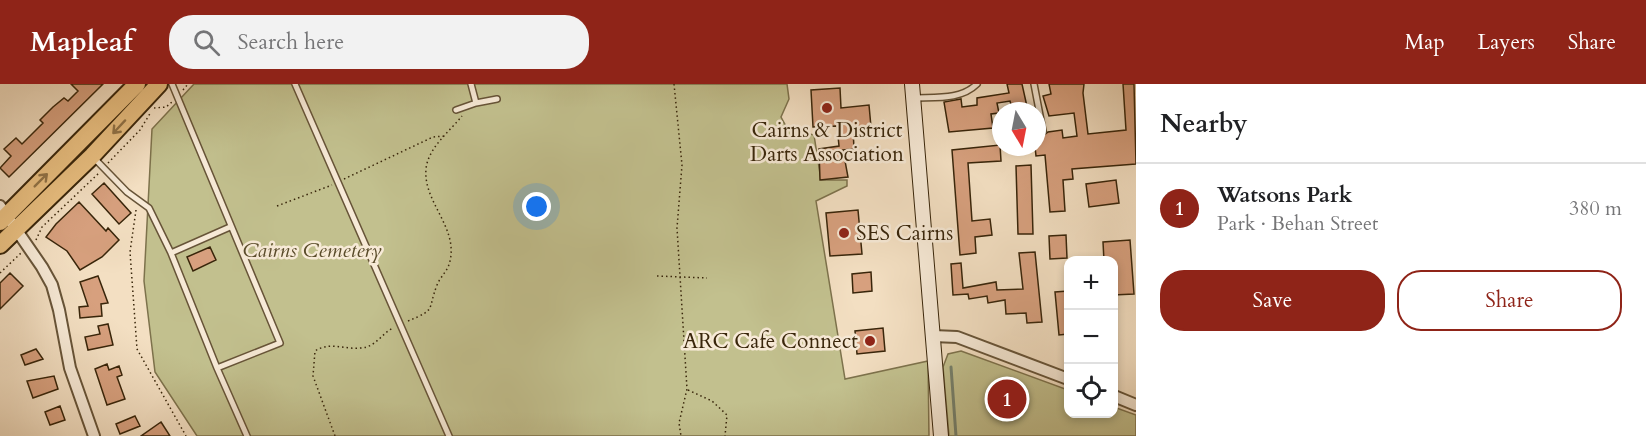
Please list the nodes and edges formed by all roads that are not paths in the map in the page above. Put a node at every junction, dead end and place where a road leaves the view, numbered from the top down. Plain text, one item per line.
1 (137, 84) edge
2 (159, 84) edge
3 (172, 84) edge
4 (295, 84) edge
5 (471, 84) edge
6 (977, 84) edge
7 (1034, 84) edge
8 (912, 91) edge
9 (497, 99) dead end
10 (1037, 102) edge
11 (476, 103) junction
12 (456, 110) dead end
13 (98, 162) junction
14 (6, 218) edge
15 (230, 227) junction
16 (0, 245) edge
17 (171, 253) junction
18 (933, 336) junction
19 (217, 368) junction
20 (1064, 377) edge
21 (1118, 398) edge
22 (1136, 405) edge
23 (94, 436) edge
24 (247, 436) edge
25 (449, 436) edge
26 (941, 436) edge

14 -> 1 main road
2 -> 13 main road
3 - 15 lane
4 - 25 lane
5 - 11 lane
6 - 8 lane
7 - 10 lane
8 - 18 street
9 - 11 lane
11 - 12 lane
13 - 14 main road
13 - 17 lane
14 - 16 main road
14 - 23 street
15 - 17 lane
15 - 19 lane
17 - 19 lane
18 - 20 street
18 - 26 street
19 - 24 lane
21 - 22 street

